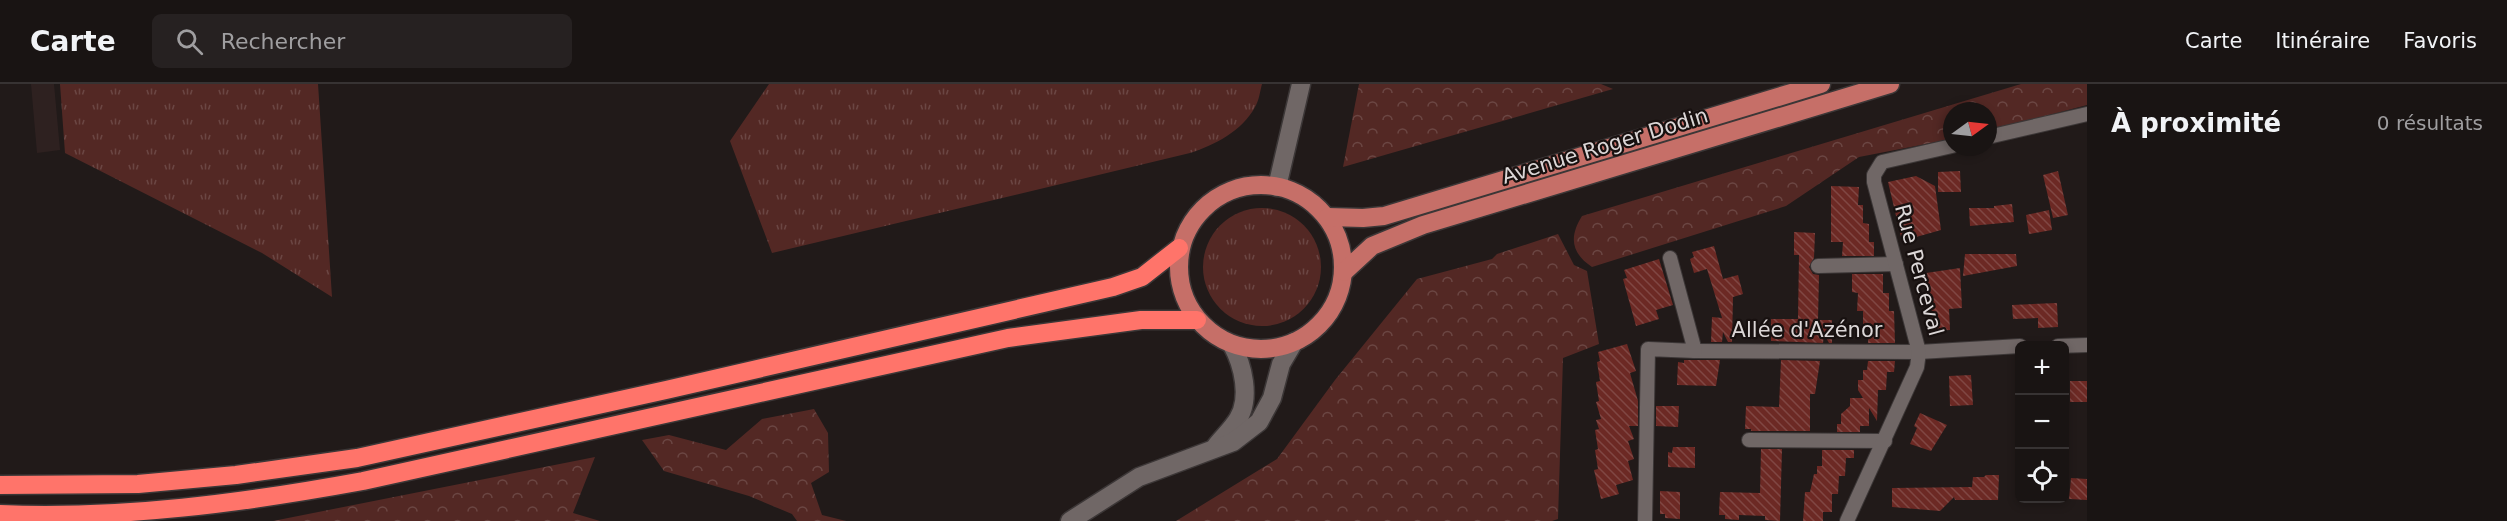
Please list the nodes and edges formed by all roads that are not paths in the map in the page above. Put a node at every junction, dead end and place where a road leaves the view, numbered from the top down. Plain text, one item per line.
1 (1301, 84) edge
2 (1821, 84) edge
3 (1890, 84) edge
4 (2087, 114) edge
5 (1997, 135) edge
6 (1943, 148) edge
7 (1277, 187) junction
8 (1328, 217) junction
9 (1179, 248) junction
10 (1670, 258) dead end
11 (1896, 264) junction
12 (1818, 266) dead end
13 (1344, 272) junction
14 (1197, 320) junction
15 (1294, 342) junction
16 (1232, 345) junction
17 (2069, 345) edge
18 (2087, 345) edge
19 (2015, 346) edge
20 (1695, 351) junction
21 (1918, 352) junction
22 (1749, 440) dead end
23 (1885, 441) junction
24 (1215, 447) junction
25 (0, 485) edge
26 (0, 514) edge
27 (1070, 521) edge
28 (1645, 521) edge
29 (1848, 521) edge

1 - 7 street
2 - 8 main road, Avenue Roger Dodin
3 - 13 main road, Avenue Roger Dodin
4 - 5 street
6 - 11 street, Rue Perceval
7 - 8 main road
7 - 9 main road
8 - 13 main road
9 - 14 main road
9 - 25 highway
10 - 20 street
11 - 12 street
11 - 21 street, Rue Perceval
13 - 15 main road
14 - 16 main road
14 - 26 highway
15 - 16 main road
15 - 24 street
16 - 24 street
17 - 18 street
19 - 21 street, Allée d'Azénor
20 - 21 street, Allée d'Azénor
20 - 28 street, Allée d'Azénor
21 - 23 street, Rue Perceval
22 - 23 street
23 - 29 street, Rue Perceval
24 - 27 street

